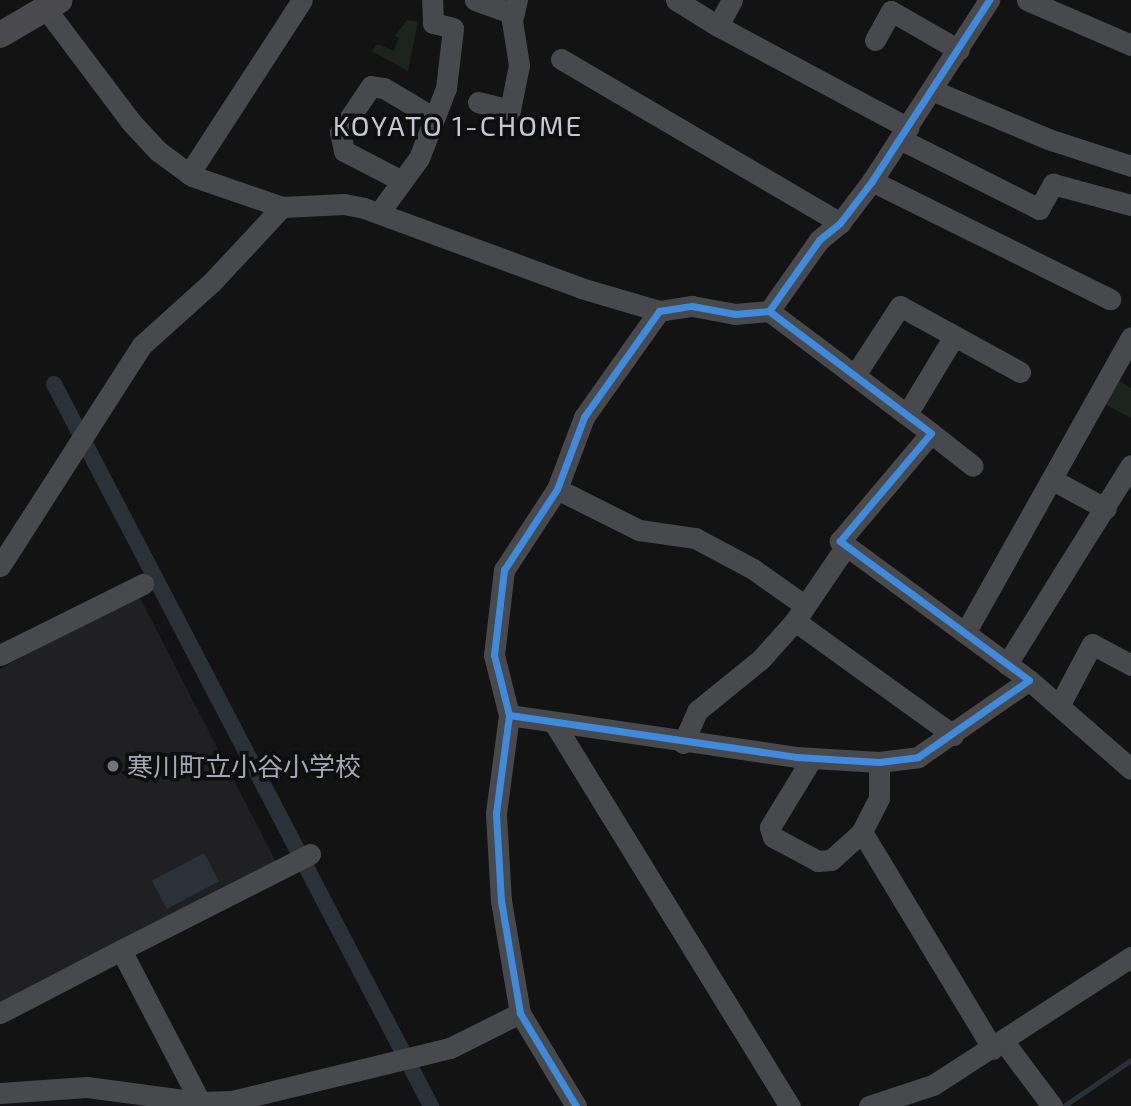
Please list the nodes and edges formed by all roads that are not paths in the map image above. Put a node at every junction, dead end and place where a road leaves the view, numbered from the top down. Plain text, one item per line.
1 (302, 0) edge
2 (432, 0) edge
3 (475, 0) edge
4 (676, 0) edge
5 (732, 0) edge
6 (989, 0) edge
7 (1027, 0) edge
8 (53, 5) edge
9 (894, 6) edge
10 (515, 7) edge
11 (718, 26) junction
12 (0, 36) edge
13 (874, 40) dead end
14 (1131, 45) edge
15 (959, 50) junction
16 (561, 59) dead end
17 (934, 91) junction
18 (478, 102) dead end
19 (434, 118) junction
20 (904, 134) junction
21 (1131, 166) edge
22 (189, 174) junction
23 (402, 181) junction
24 (872, 181) junction
25 (1131, 205) edge
26 (282, 207) junction
27 (379, 213) junction
28 (840, 223) junction
29 (1110, 299) dead end
30 (769, 311) junction
31 (659, 312) junction
32 (954, 336) junction
33 (1131, 337) edge
34 (1020, 373) dead end
35 (855, 375) junction
36 (906, 414) junction
37 (931, 433) junction
38 (1131, 465) edge
39 (973, 466) dead end
40 (1053, 480) junction
41 (557, 489) junction
42 (1105, 509) junction
43 (846, 546) junction
44 (0, 566) edge
45 (143, 584) dead end
46 (799, 613) junction
47 (965, 633) junction
48 (0, 655) edge
49 (1007, 664) junction
50 (1131, 664) edge
51 (1029, 680) junction
52 (1059, 705) junction
53 (509, 715) junction
54 (554, 723) junction
55 (953, 735) junction
56 (683, 743) junction
57 (812, 758) junction
58 (879, 762) junction
59 (1131, 767) edge
60 (862, 832) junction
61 (303, 857) dead end
62 (121, 950) junction
63 (1131, 957) edge
64 (0, 1013) edge
65 (520, 1013) junction
66 (999, 1046) junction
67 (0, 1093) edge
68 (213, 1103) edge
69 (576, 1106) edge
70 (790, 1106) edge
71 (869, 1106) edge
72 (1052, 1106) edge

1 - 22 street
2 - 19 street
3 - 10 street
4 - 11 street
5 - 11 street
6 - 15 street
7 - 14 street
8 - 12 main road
8 - 22 street
9 - 13 street
9 - 15 street
10 - 18 street
11 - 20 street
15 - 17 street
16 - 28 street
17 - 20 street
17 - 21 street
19 - 23 street
19 - 23 street
20 - 24 street
20 - 25 street
22 - 26 street
23 - 27 street
24 - 28 street
24 - 29 street
26 - 27 street
26 - 44 street
27 - 31 street
28 - 30 street
30 - 31 street
30 - 35 street
31 - 41 street
32 - 34 street
32 - 35 street
32 - 36 street
33 - 40 street
35 - 36 street
36 - 37 street
37 - 39 street
37 - 43 street
38 - 42 street
40 - 42 street
40 - 47 street
41 - 46 street
41 - 53 street
42 - 49 street
43 - 46 street
43 - 47 street
45 - 48 street
46 - 55 street
46 - 56 street
47 - 49 street
49 - 51 street
50 - 52 street
51 - 52 street
51 - 55 street
52 - 59 street
53 - 54 street
53 - 65 street
54 - 56 street
54 - 70 street
55 - 58 street
56 - 57 street
57 - 58 street
57 - 60 street
58 - 60 street
60 - 66 street
61 - 62 street
62 - 64 street
62 - 68 street
63 - 66 street
65 - 68 street
65 - 69 street
66 - 71 street
66 - 72 street
67 - 68 street

